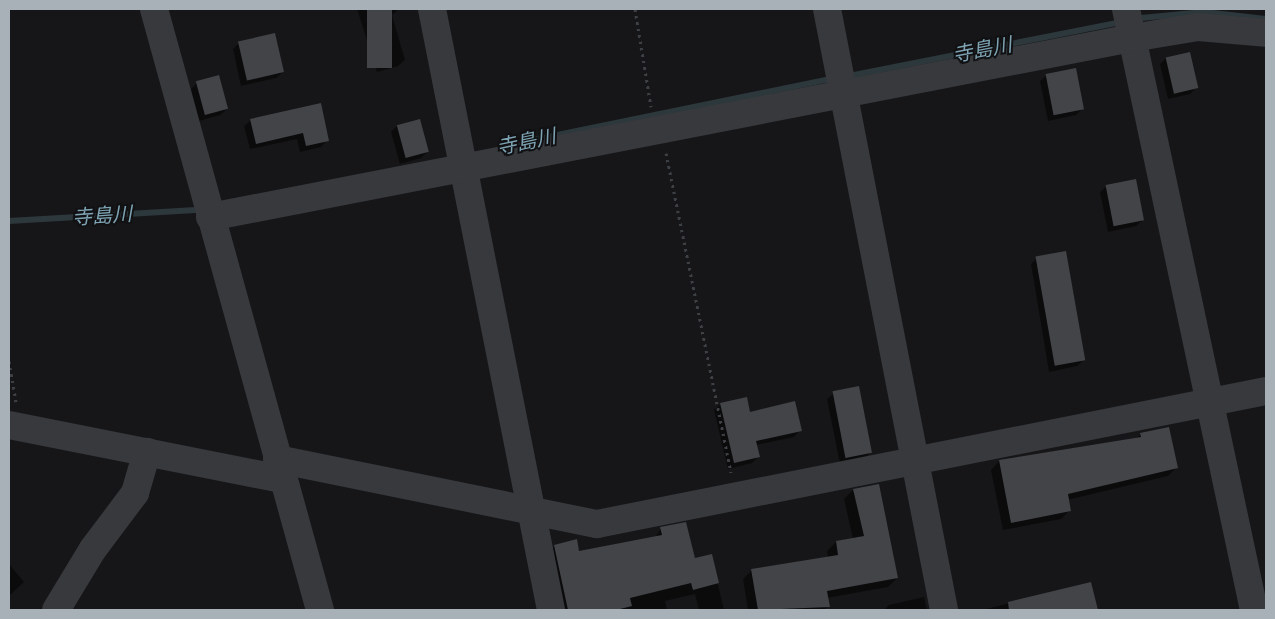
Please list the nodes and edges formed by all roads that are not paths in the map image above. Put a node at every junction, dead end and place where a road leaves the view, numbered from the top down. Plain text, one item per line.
1 (154, 9) edge
2 (432, 9) edge
3 (828, 9) edge
4 (1126, 9) edge
5 (1266, 34) edge
6 (1132, 38) junction
7 (844, 94) junction
8 (462, 159) junction
9 (210, 217) junction
10 (1266, 391) edge
11 (1209, 402) junction
12 (14, 426) edge
13 (147, 452) junction
14 (916, 460) junction
15 (279, 469) junction
16 (532, 511) junction
17 (1256, 609) edge
18 (56, 610) edge
19 (320, 610) edge
20 (551, 610) edge
21 (944, 610) edge

1 - 9 street
2 - 8 street
3 - 7 street
4 - 6 street
5 - 6 street
6 - 7 street
6 - 11 street
7 - 8 street
7 - 14 street
8 - 9 street
8 - 16 street
9 - 15 street
10 - 11 street
11 - 14 street
11 - 17 street
12 - 13 street
13 - 15 street
13 - 18 street
14 - 16 street
14 - 21 street
15 - 16 street
15 - 19 street
16 - 20 street

